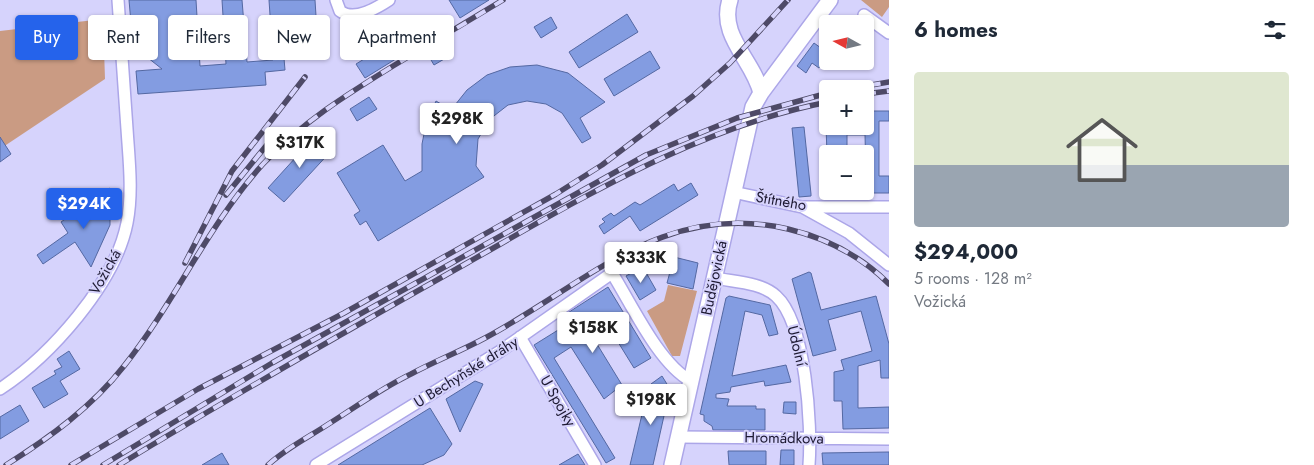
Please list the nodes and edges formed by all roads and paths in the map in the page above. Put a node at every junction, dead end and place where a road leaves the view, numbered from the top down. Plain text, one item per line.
1 (118, 0) edge
2 (336, 0) edge
3 (389, 0) edge
4 (730, 0) edge
5 (830, 0) edge
6 (874, 22) edge
7 (889, 33) edge
8 (760, 93) junction
9 (733, 192) junction
10 (802, 207) junction
11 (889, 207) edge
12 (889, 265) edge
13 (715, 278) junction
14 (520, 337) junction
15 (691, 381) junction
16 (0, 389) edge
17 (678, 437) junction
18 (811, 439) junction
19 (889, 439) edge
20 (316, 465) edge
21 (595, 465) edge
22 (672, 465) edge
23 (809, 465) edge

1 - 16 street, Vožická
2 - 3 street
4 - 8 main road
5 - 8 main road, Budějovická
6 - 7 street
8 - 9 main road, Budějovická
9 - 10 street, Štítného
9 - 13 main road, Budějovická
10 - 11 street, Štítného
10 - 12 street
13 - 15 main road, Budějovická
13 - 18 street, Údolní
14 - 15 street, U Bechyňské dráhy
14 - 20 street, U Bechyňské dráhy
14 - 21 street, U Spojky
15 - 17 main road, Budějovická
17 - 18 street, Hromádkova
17 - 22 main road, Budějovická
18 - 19 street, Hromádkova
18 - 23 street, Údolní

